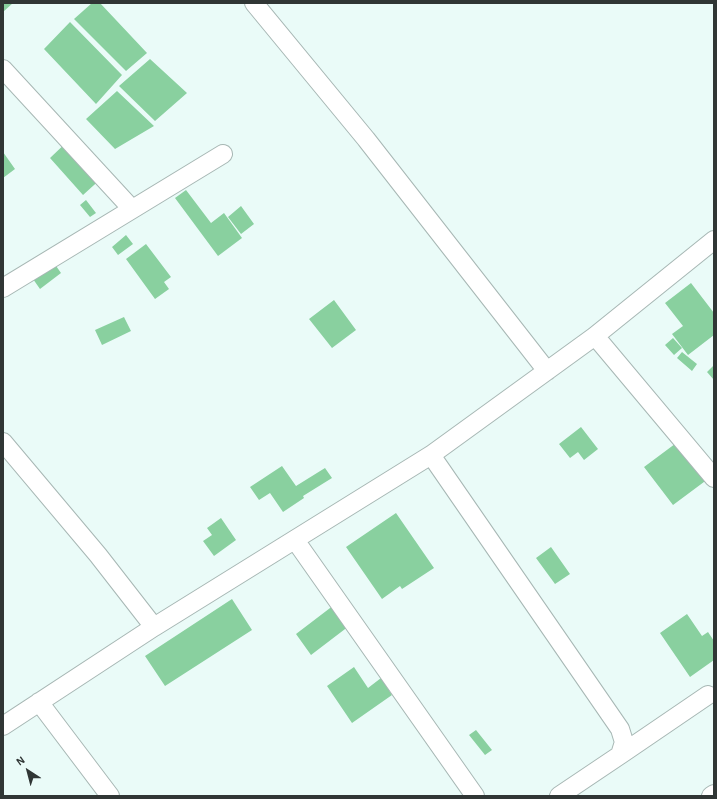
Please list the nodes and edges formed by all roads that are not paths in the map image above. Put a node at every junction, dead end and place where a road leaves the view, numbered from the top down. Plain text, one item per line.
1 (254, 3) edge
2 (3, 69) edge
3 (222, 154) dead end
4 (132, 209) junction
5 (714, 240) edge
6 (3, 288) edge
7 (595, 336) junction
8 (546, 372) junction
9 (3, 442) edge
10 (431, 455) junction
11 (714, 478) edge
12 (294, 540) junction
13 (154, 627) junction
14 (708, 695) dead end
15 (39, 702) junction
16 (3, 726) edge
17 (620, 755) junction
18 (714, 794) edge
19 (110, 796) edge
20 (475, 796) edge
21 (559, 796) edge
22 (711, 796) edge

1 - 8 street
2 - 4 street
3 - 4 street
4 - 6 street
5 - 7 street
7 - 8 street
7 - 11 street
8 - 10 street
9 - 13 street
10 - 12 street
10 - 17 street
12 - 13 street
12 - 20 street
13 - 15 street
14 - 17 street
15 - 16 street
15 - 19 street
17 - 21 street
18 - 22 street

